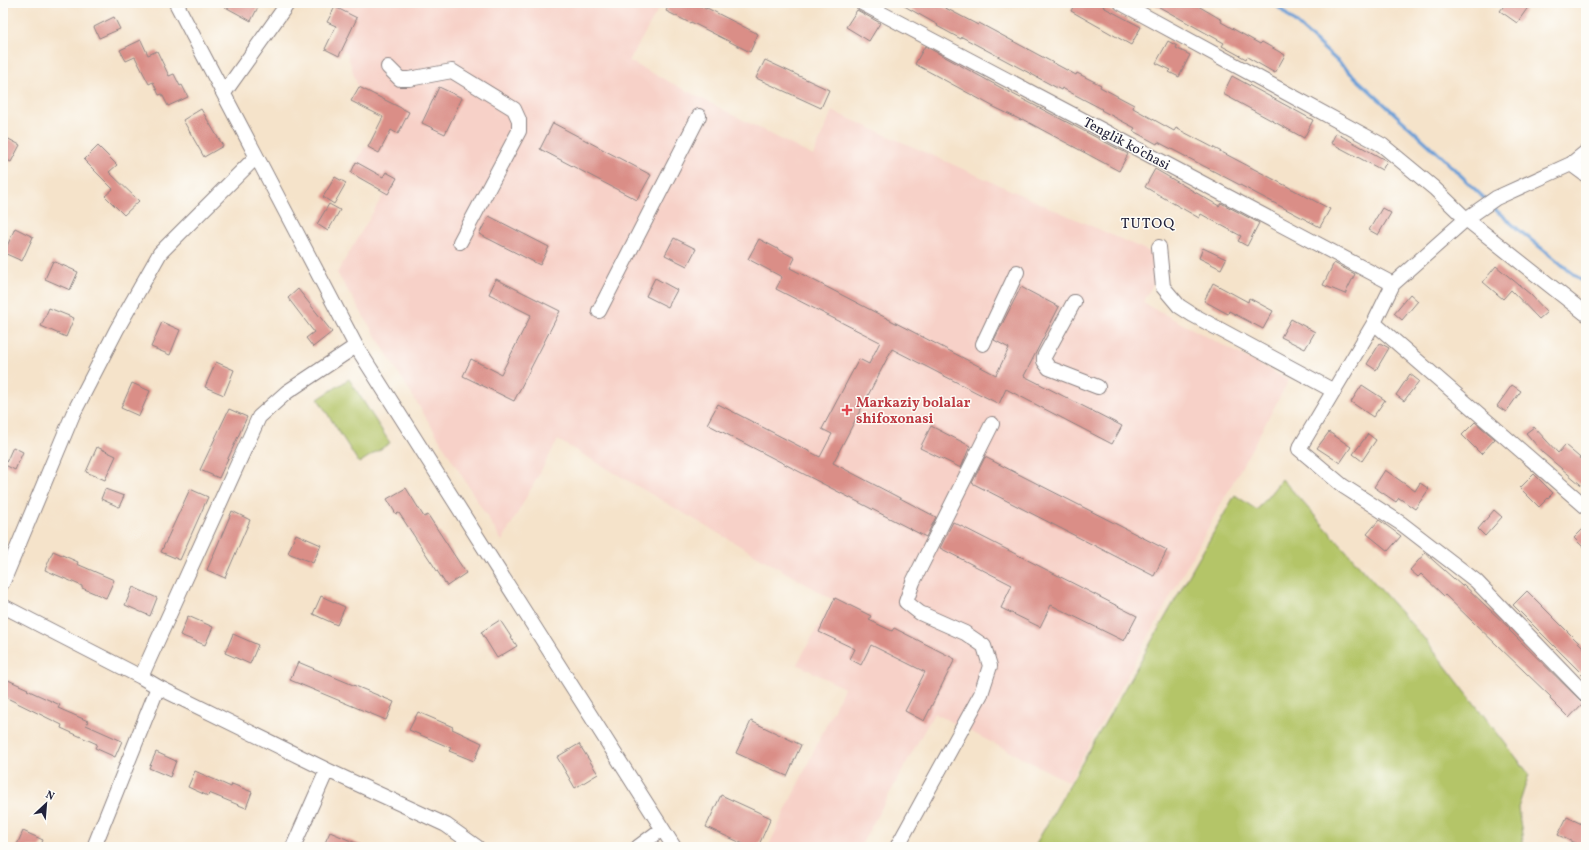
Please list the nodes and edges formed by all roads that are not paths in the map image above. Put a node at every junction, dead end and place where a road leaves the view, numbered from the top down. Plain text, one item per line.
1 (176, 3) edge
2 (288, 3) edge
3 (862, 3) edge
4 (1121, 3) edge
5 (388, 67) dead end
6 (224, 93) junction
7 (699, 116) dead end
8 (1586, 152) edge
9 (256, 157) junction
10 (1571, 164) junction
11 (1586, 175) edge
12 (1472, 215) junction
13 (460, 242) dead end
14 (1160, 247) dead end
15 (1017, 272) dead end
16 (1393, 284) junction
17 (1074, 302) dead end
18 (599, 311) dead end
19 (1586, 314) edge
20 (1374, 323) junction
21 (983, 344) dead end
22 (356, 346) junction
23 (1098, 387) dead end
24 (1334, 390) junction
25 (992, 424) dead end
26 (1586, 507) edge
27 (3, 582) edge
28 (3, 606) edge
29 (141, 676) junction
30 (158, 687) junction
31 (1586, 695) edge
32 (326, 770) junction
33 (662, 829) junction
34 (94, 847) edge
35 (293, 847) edge
36 (477, 847) edge
37 (638, 847) edge
38 (674, 847) edge
39 (897, 847) edge

1 - 6 street
2 - 6 street
3 - 16 street, Tenglik ko'chasi
4 - 12 street
5 - 13 street
6 - 9 street
7 - 18 street
8 - 10 street
9 - 22 street
9 - 27 street
10 - 11 street
10 - 12 street
12 - 16 street
12 - 19 street
14 - 24 street
15 - 21 street
16 - 20 street
17 - 23 street
20 - 24 street
20 - 26 street
22 - 29 street
22 - 33 street
24 - 31 street
25 - 39 street
28 - 29 street
29 - 30 street
30 - 32 street
30 - 34 street
32 - 35 street
32 - 36 street
33 - 37 street
33 - 38 street

